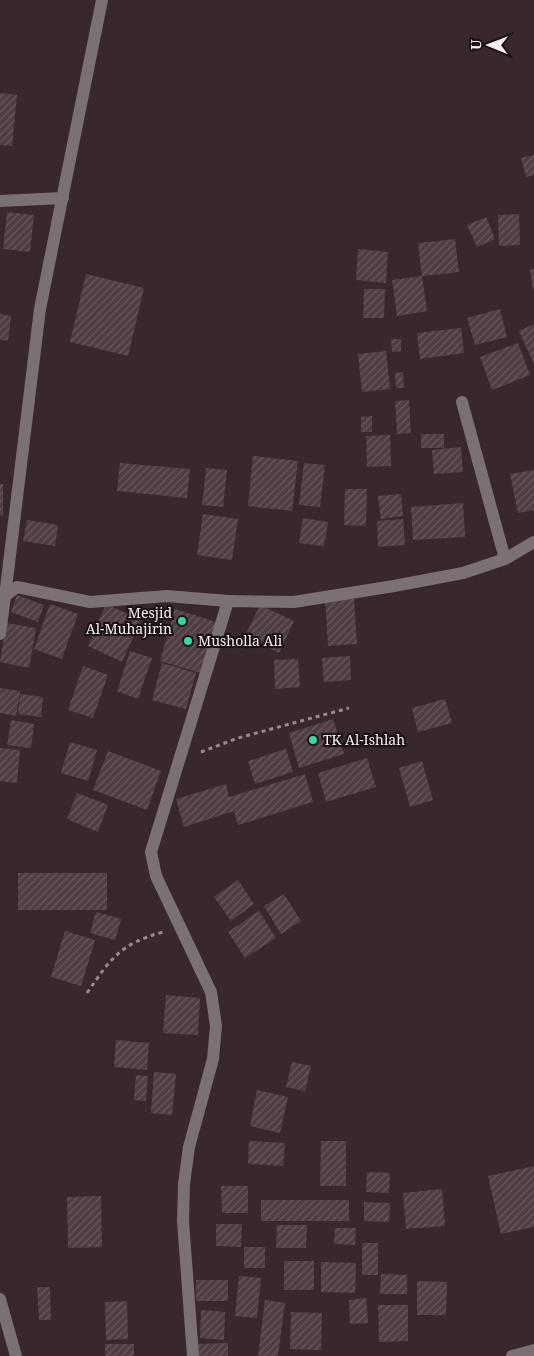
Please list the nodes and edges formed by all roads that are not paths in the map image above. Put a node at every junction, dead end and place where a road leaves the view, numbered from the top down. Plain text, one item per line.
1 (102, 0) edge
2 (63, 198) junction
3 (0, 201) edge
4 (462, 402) dead end
5 (534, 542) edge
6 (505, 559) junction
7 (5, 596) junction
8 (228, 601) junction
9 (0, 634) edge
10 (0, 1299) edge
11 (534, 1350) edge
12 (16, 1356) edge
13 (193, 1356) edge
14 (512, 1356) edge

1 - 2 street
2 - 3 street
2 - 7 street
4 - 6 street
5 - 6 street
6 - 8 street
7 - 8 street
7 - 9 street
8 - 13 street
10 - 12 street
11 - 14 street

